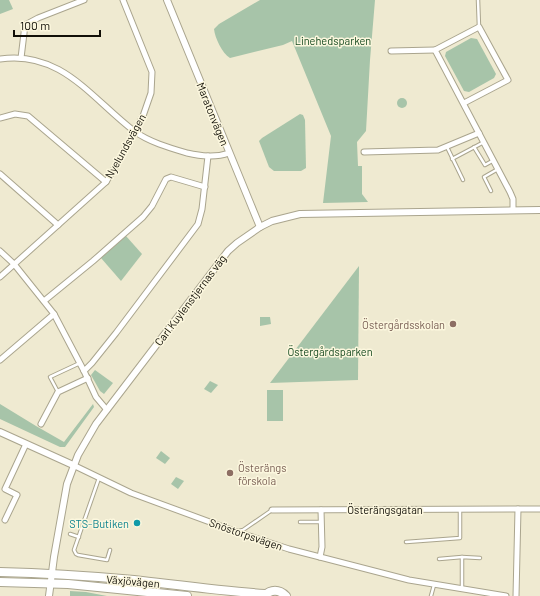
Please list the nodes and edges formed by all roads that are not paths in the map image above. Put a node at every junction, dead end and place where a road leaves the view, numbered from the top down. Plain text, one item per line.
1 (84, 0) edge
2 (123, 0) edge
3 (167, 0) edge
4 (478, 0) edge
5 (479, 27) junction
6 (435, 50) junction
7 (391, 51) dead end
8 (20, 58) junction
9 (0, 59) edge
10 (464, 103) junction
11 (0, 118) edge
12 (135, 131) junction
13 (479, 132) junction
14 (484, 142) junction
15 (447, 147) junction
16 (474, 147) junction
17 (364, 152) dead end
18 (229, 153) junction
19 (208, 156) junction
20 (452, 158) junction
21 (494, 160) junction
22 (499, 169) junction
23 (0, 174) edge
24 (463, 180) dead end
25 (106, 182) junction
26 (205, 188) junction
27 (491, 191) dead end
28 (514, 210) junction
29 (540, 210) edge
30 (58, 225) junction
31 (260, 227) junction
32 (0, 251) edge
33 (14, 264) junction
34 (0, 277) edge
35 (44, 301) junction
36 (54, 314) junction
37 (0, 360) edge
38 (80, 363) junction
39 (84, 371) junction
40 (88, 378) junction
41 (58, 392) junction
42 (107, 410) junction
43 (41, 424) dead end
44 (0, 432) edge
45 (26, 444) junction
46 (74, 465) junction
47 (99, 477) junction
48 (460, 509) junction
49 (518, 509) junction
50 (540, 509) edge
51 (272, 510) joint
52 (321, 510) junction
53 (5, 520) dead end
54 (300, 522) dead end
55 (321, 522) junction
56 (236, 532) junction
57 (70, 534) dead end
58 (79, 537) junction
59 (406, 542) dead end
60 (110, 550) dead end
61 (320, 557) junction
62 (462, 557) junction
63 (480, 558) dead end
64 (439, 559) dead end
65 (0, 572) edge
66 (52, 574) junction
67 (0, 582) edge
68 (50, 583) junction
69 (434, 584) junction
70 (462, 589) junction
71 (264, 595) edge
72 (49, 596) edge
73 (187, 596) edge
74 (286, 596) edge
75 (431, 596) edge
76 (506, 596) edge
77 (516, 596) edge

1 - 8 street
2 - 12 street, Nyelundsvägen
3 - 18 street, Maratonvägen
4 - 5 lane
5 - 6 street
5 - 10 street
6 - 7 street
6 - 10 street
8 - 9 street
8 - 12 street
10 - 13 street
11 - 25 street
12 - 19 street
12 - 25 street, Nyelundsvägen
13 - 14 street
13 - 15 street
14 - 16 lane
14 - 21 street
15 - 17 street
15 - 20 lane
16 - 20 lane
16 - 21 lane
18 - 19 street
18 - 31 street, Maratonvägen
19 - 26 street
20 - 24 lane
21 - 22 street
22 - 27 lane
22 - 28 street
23 - 30 street
25 - 30 street, Nyelundsvägen
26 - 35 street
26 - 39 street
28 - 29 street, Carl Kuylenstjernas väg
28 - 31 street, Carl Kuylenstjernas väg
30 - 33 street, Nyelundsvägen
31 - 42 street, Carl Kuylenstjernas väg
32 - 33 street
33 - 34 street, Nyelundsvägen
33 - 35 street
35 - 36 street
36 - 37 street
36 - 38 street
38 - 39 street
38 - 41 lane
39 - 40 street
40 - 41 street
40 - 42 street
41 - 43 street
42 - 46 street, Carl Kuylenstjernas väg
44 - 45 street, Snöstorpsvägen
45 - 46 street, Snöstorpsvägen
45 - 53 street
46 - 47 street, Snöstorpsvägen
46 - 66 street, Carl Kuylenstjernas väg
47 - 56 street, Snöstorpsvägen
47 - 58 lane
48 - 49 street, Österängsgatan
48 - 52 street, Österängsgatan
48 - 59 lane
49 - 50 street, Österängsgatan
49 - 77 street
51 - 52 street, Österängsgatan
51 - 56 lane, Österängsgatan
52 - 55 street
54 - 55 lane
55 - 61 street
56 - 61 street, Snöstorpsvägen
57 - 58 lane
58 - 60 lane
61 - 69 street, Snöstorpsvägen
62 - 63 lane
62 - 64 lane
62 - 70 lane
65 - 66 highway, Växjövägen
66 - 68 street, Carl Kuylenstjernas väg
66 - 71 highway, Växjövägen
67 - 68 highway, Växjövägen
68 - 72 street, Carl Kuylenstjernas väg
68 - 73 highway, Växjövägen
69 - 70 street, Snöstorpsvägen
69 - 75 lane
70 - 76 street, Snöstorpsvägen
71 - 74 highway, Växjövägen

